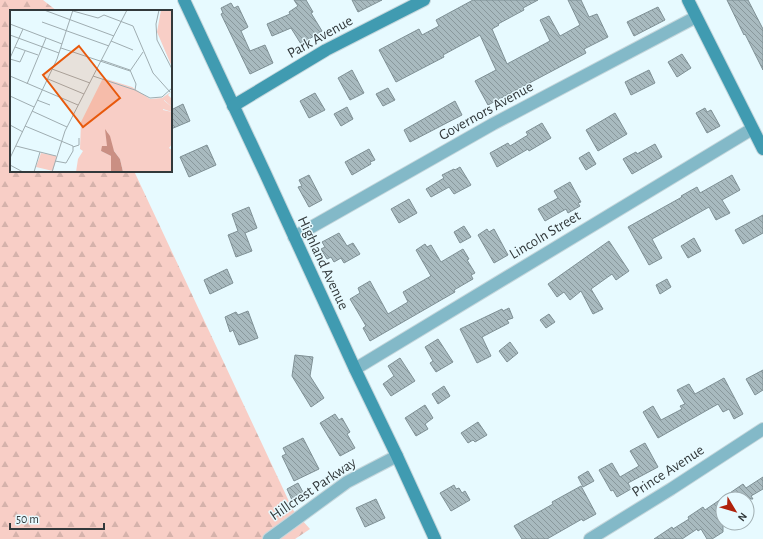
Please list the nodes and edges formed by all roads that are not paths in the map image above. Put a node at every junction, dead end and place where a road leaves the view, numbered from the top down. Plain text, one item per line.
1 (184, 0) edge
2 (424, 0) edge
3 (688, 0) edge
4 (696, 17) junction
5 (233, 106) junction
6 (752, 129) junction
7 (763, 150) edge
8 (294, 237) junction
9 (355, 369) junction
10 (763, 429) edge
11 (397, 456) junction
12 (269, 539) edge
13 (435, 539) edge
14 (590, 539) edge

1 - 5 main road, Highland Avenue
2 - 5 main road, Park Avenue
3 - 4 main road
4 - 6 main road
4 - 8 street, Governors Avenue
5 - 8 main road, Highland Avenue
6 - 7 main road
6 - 9 street, Lincoln Street
8 - 9 main road, Highland Avenue
9 - 11 main road, Highland Avenue
10 - 14 street, Prince Avenue
11 - 12 street, Hillcrest Parkway
11 - 13 main road, Highland Avenue

